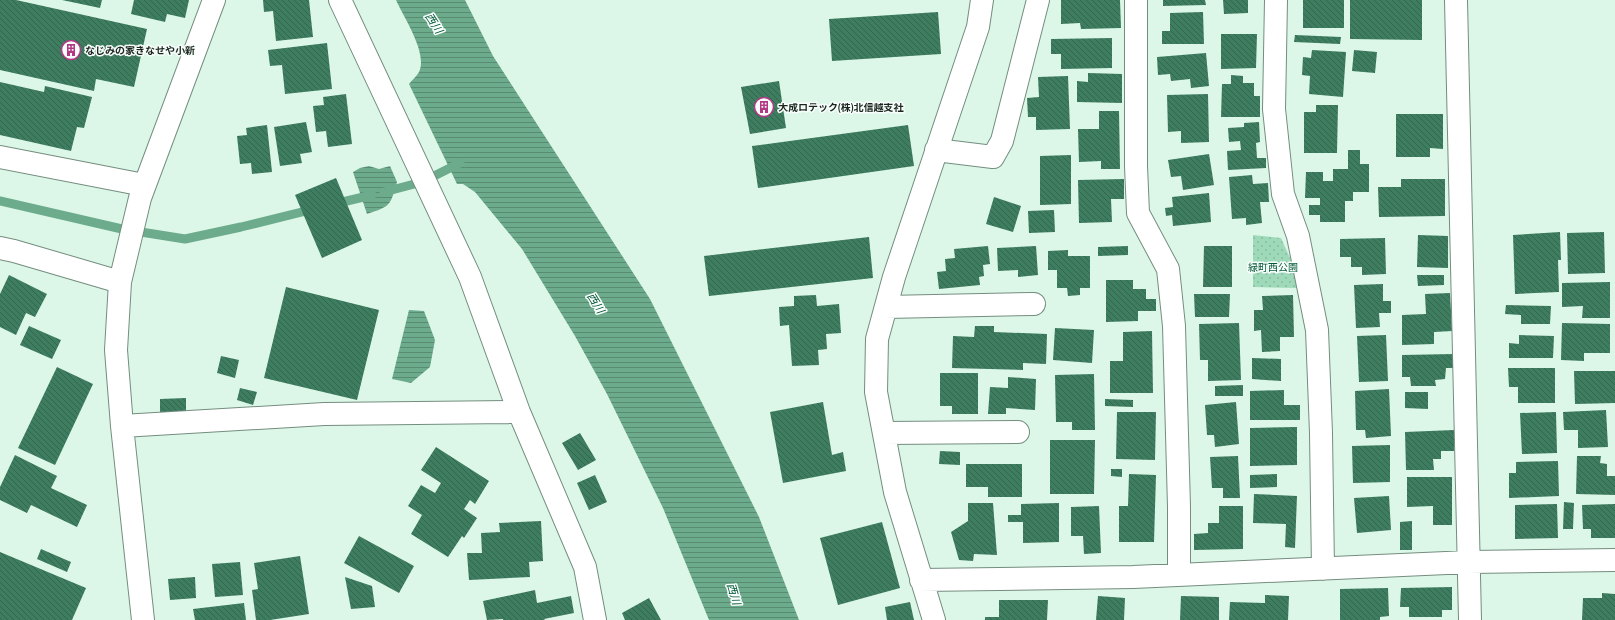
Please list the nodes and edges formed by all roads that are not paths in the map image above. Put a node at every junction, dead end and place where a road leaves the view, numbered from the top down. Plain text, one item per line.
1 (214, 0) edge
2 (340, 0) edge
3 (982, 0) edge
4 (1038, 0) edge
5 (1136, 0) edge
6 (1276, 0) edge
7 (1456, 0) edge
8 (936, 150) junction
9 (0, 157) edge
10 (142, 192) junction
11 (0, 248) edge
12 (121, 275) junction
13 (1034, 304) dead end
14 (886, 307) junction
15 (519, 412) junction
16 (122, 426) junction
17 (1018, 432) dead end
18 (884, 433) junction
19 (1615, 560) edge
20 (1469, 562) junction
21 (1324, 569) junction
22 (1179, 575) junction
23 (921, 580) junction
24 (143, 620) edge
25 (595, 620) edge
26 (934, 620) edge
27 (1470, 620) edge

1 - 10 street
2 - 15 street
3 - 8 street
4 - 8 street
5 - 22 street
6 - 21 street
7 - 20 street
8 - 14 street
9 - 10 street
10 - 12 street
11 - 12 street
12 - 16 street
13 - 14 street
14 - 18 street
15 - 16 street
15 - 25 street
16 - 24 street
17 - 18 street
18 - 23 street
19 - 20 street
20 - 21 street
20 - 27 street
21 - 22 street
22 - 23 street
23 - 26 street

